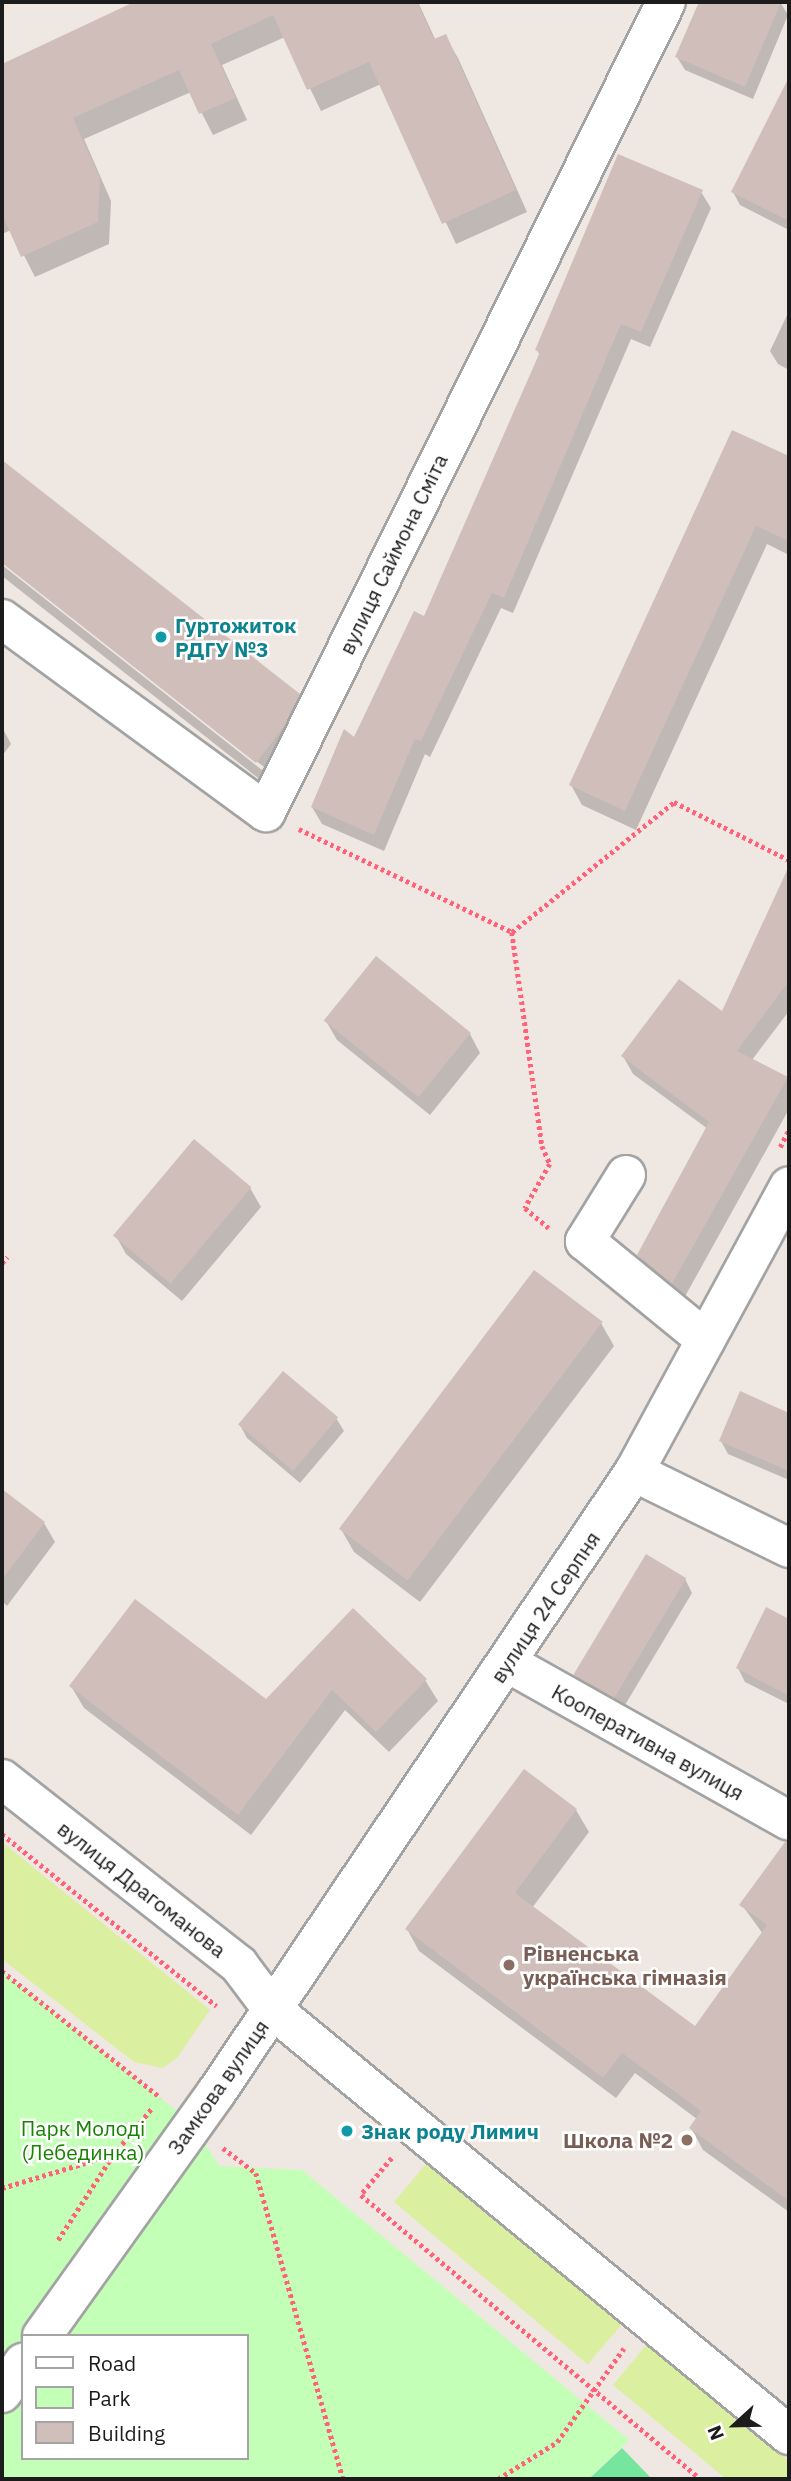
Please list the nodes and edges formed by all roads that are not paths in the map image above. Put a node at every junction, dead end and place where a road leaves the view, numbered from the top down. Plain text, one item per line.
1 (666, 2) edge
2 (2, 619) edge
3 (626, 1175) dead end
4 (789, 1186) edge
5 (706, 1340) junction
6 (634, 1472) junction
7 (789, 1548) edge
8 (508, 1663) junction
9 (2, 1779) edge
10 (789, 1821) edge
11 (272, 2009) junction
12 (43, 2334) edge
13 (21, 2366) edge
14 (2, 2393) edge
15 (789, 2435) edge

1 - 2 street, вулиця Саймона Сміта
3 - 5 street
4 - 5 street, вулиця 24 Серпня
5 - 6 street, вулиця 24 Серпня
6 - 7 street
6 - 8 street, вулиця 24 Серпня
8 - 10 street, Кооперативна вулиця
8 - 11 street, вулиця 24 Серпня
9 - 11 street, вулиця Драгоманова
11 - 12 street, Замкова вулиця
11 - 15 street, вулиця Драгоманова
13 - 14 street

